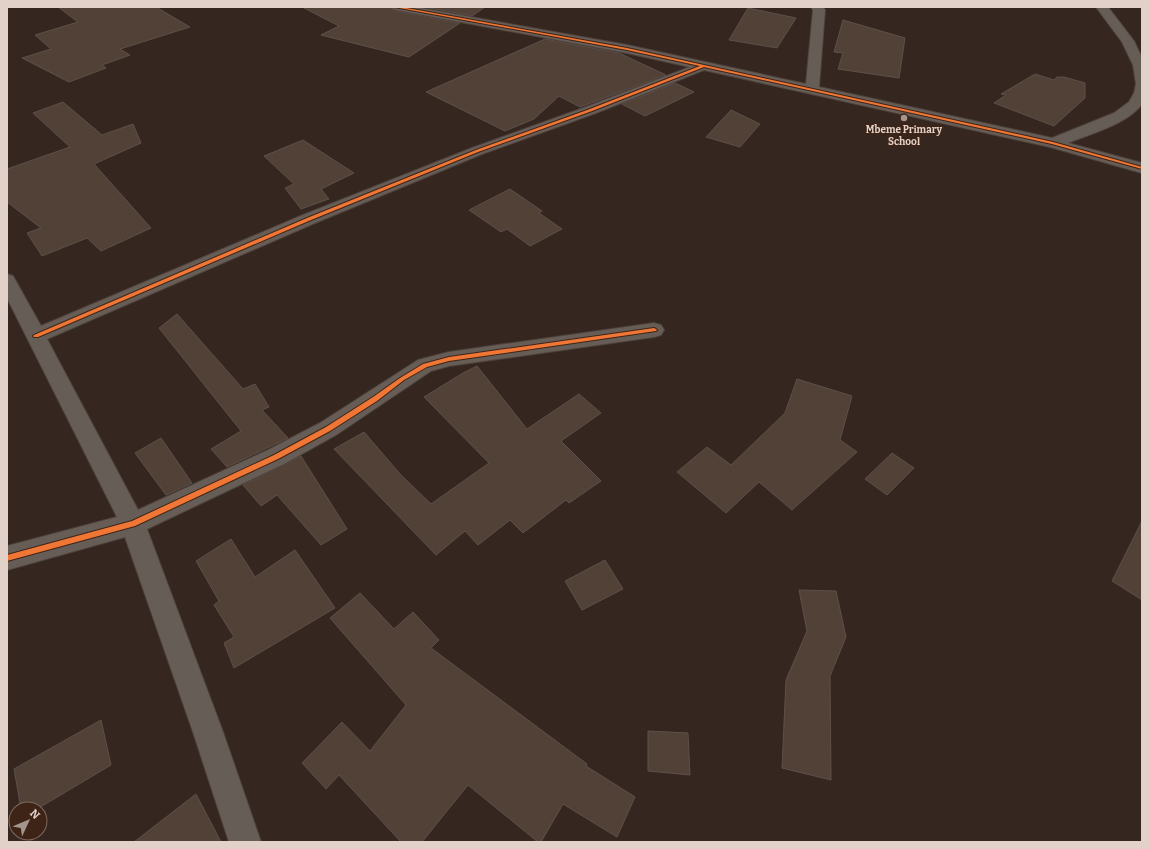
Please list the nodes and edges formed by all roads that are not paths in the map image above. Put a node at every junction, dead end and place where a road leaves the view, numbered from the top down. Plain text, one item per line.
1 (396, 7) edge
2 (817, 7) edge
3 (1102, 7) edge
4 (704, 66) junction
5 (1142, 84) edge
6 (812, 90) junction
7 (1053, 143) junction
8 (1142, 168) edge
9 (7, 280) edge
10 (654, 330) dead end
11 (36, 336) junction
12 (133, 524) junction
13 (7, 558) edge
14 (245, 842) edge

1 - 4 street
2 - 6 street
3 - 5 street
4 - 6 street
4 - 11 street
5 - 7 street
6 - 7 street
7 - 8 street
9 - 11 street
10 - 12 street
11 - 12 street
12 - 13 street
12 - 14 street

